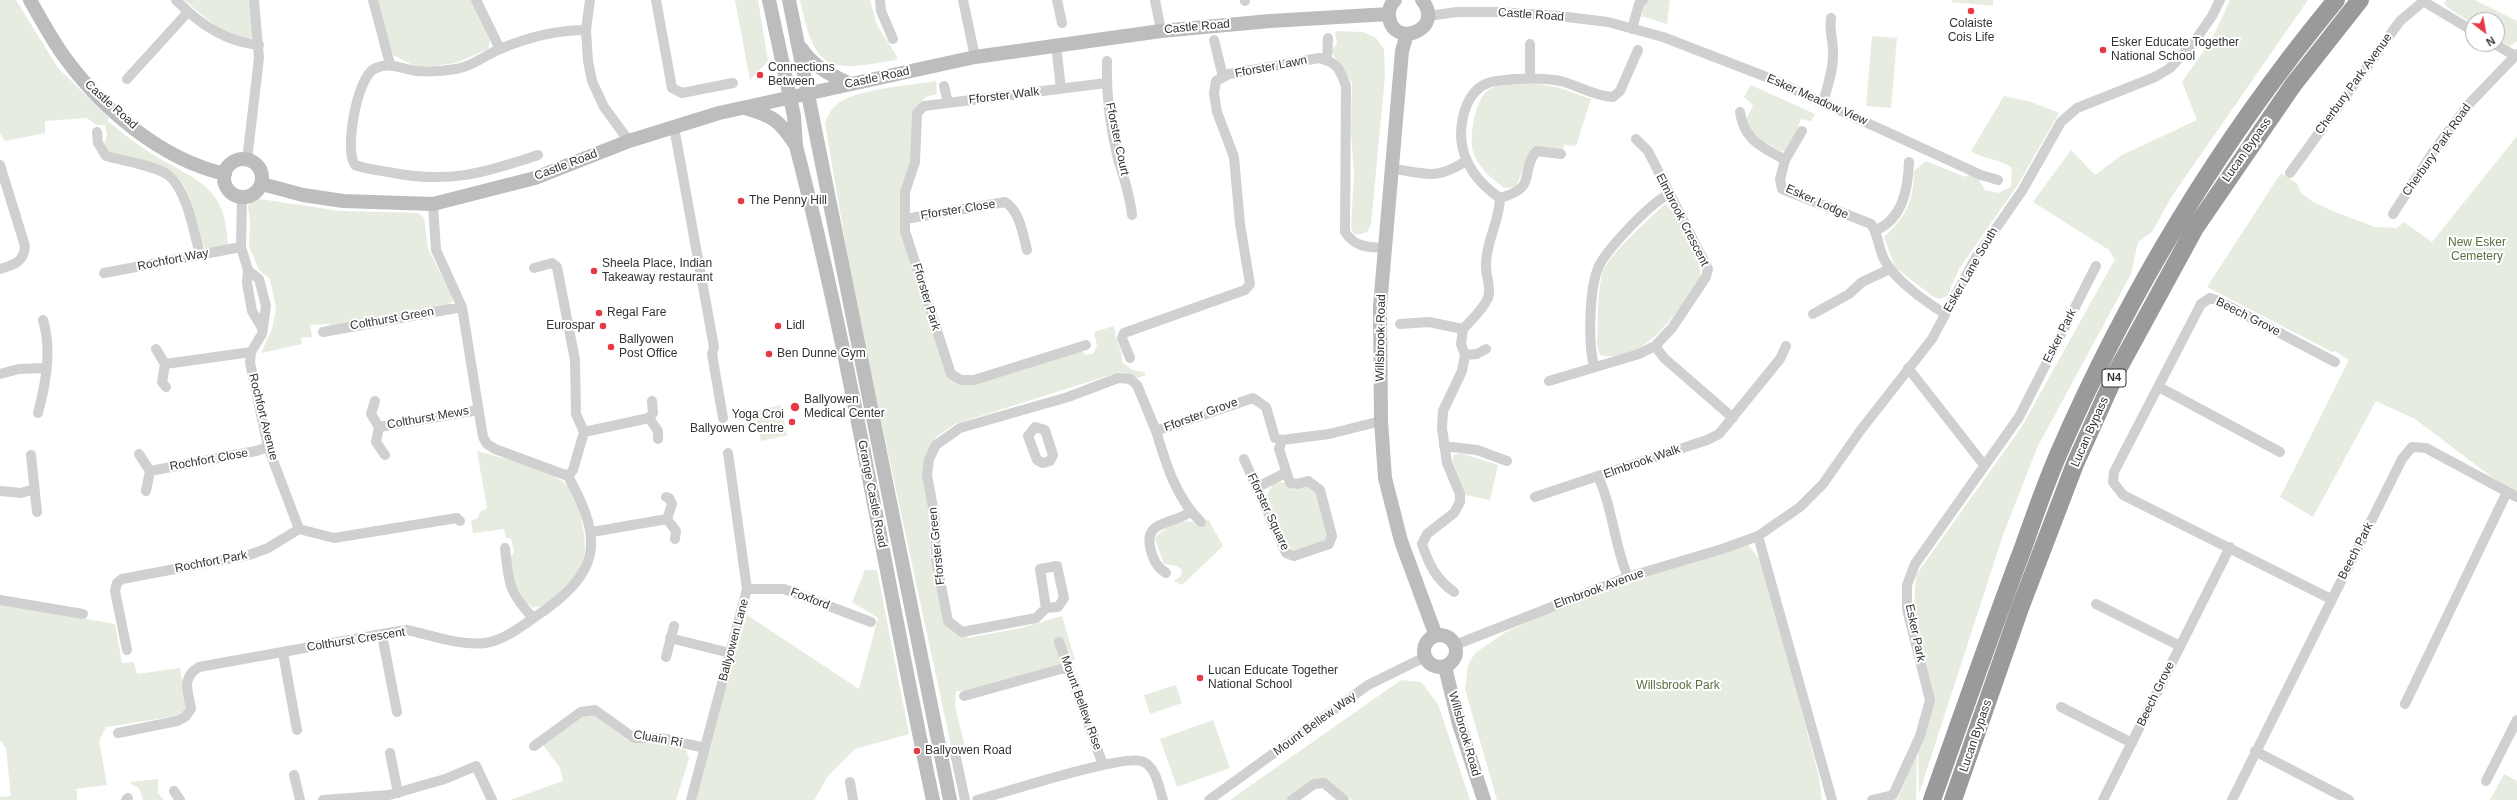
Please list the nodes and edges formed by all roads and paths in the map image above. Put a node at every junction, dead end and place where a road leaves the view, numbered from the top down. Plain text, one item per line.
1 (30, 0) edge
2 (176, 0) edge
3 (254, 0) edge
4 (373, 0) edge
5 (476, 0) edge
6 (590, 0) edge
7 (656, 0) edge
8 (769, 0) edge
9 (789, 0) edge
10 (880, 0) edge
11 (963, 0) edge
12 (1058, 0) edge
13 (1155, 0) edge
14 (1395, 0) edge
15 (1422, 0) edge
16 (1643, 0) edge
17 (2220, 0) edge
18 (2336, 0) edge
19 (2360, 0) edge
20 (2424, 1) edge
21 (188, 12) junction
22 (1389, 14) junction
23 (1428, 16) junction
24 (1831, 18) dead end
25 (1062, 23) dead end
26 (2465, 26) edge
27 (1632, 28) junction
28 (586, 30) junction
29 (1161, 31) junction
30 (1407, 34) junction
31 (893, 38) dead end
32 (1328, 38) dead end
33 (1214, 40) dead end
34 (1530, 44) dead end
35 (259, 45) junction
36 (800, 45) junction
37 (1056, 45) junction
38 (500, 49) junction
39 (2505, 49) edge
40 (1638, 50) dead end
41 (2516, 55) edge
42 (975, 57) junction
43 (1327, 60) junction
44 (1106, 61) dead end
45 (390, 64) junction
46 (1223, 77) junction
47 (1530, 78) junction
48 (127, 79) dead end
49 (733, 83) dead end
50 (850, 84) junction
51 (1106, 84) junction
52 (944, 86) dead end
53 (1061, 89) junction
54 (808, 92) junction
55 (790, 97) junction
56 (948, 103) junction
57 (1823, 104) junction
58 (745, 108) junction
59 (1740, 112) dead end
60 (674, 127) junction
61 (1802, 131) dead end
62 (97, 132) dead end
63 (1636, 140) dead end
64 (629, 141) junction
65 (796, 146) junction
66 (1561, 154) dead end
67 (538, 156) dead end
68 (247, 160) junction
69 (1785, 160) junction
70 (1466, 161) junction
71 (1909, 162) dead end
72 (0, 166) edge
73 (1393, 169) junction
74 (2290, 173) dead end
75 (225, 174) junction
76 (1998, 180) dead end
77 (262, 184) junction
78 (1670, 194) junction
79 (242, 197) junction
80 (1500, 198) junction
81 (433, 204) junction
82 (2393, 214) dead end
83 (1132, 215) dead end
84 (905, 219) junction
85 (1876, 230) junction
86 (241, 247) junction
87 (1385, 248) junction
88 (1026, 250) dead end
89 (200, 255) junction
90 (2096, 266) dead end
91 (534, 268) dead end
92 (1890, 269) junction
93 (0, 270) edge
94 (104, 273) dead end
95 (462, 307) junction
96 (1813, 314) dead end
97 (1945, 314) junction
98 (43, 320) dead end
99 (1400, 324) dead end
100 (1463, 329) junction
101 (323, 332) dead end
102 (1086, 345) dead end
103 (1655, 346) junction
104 (1786, 346) dead end
105 (156, 349) dead end
106 (1486, 349) dead end
107 (251, 352) junction
108 (1466, 355) junction
109 (1130, 358) dead end
110 (2335, 362) dead end
111 (165, 364) junction
112 (1594, 366) junction
113 (46, 368) junction
114 (1908, 368) junction
115 (0, 374) edge
116 (1549, 381) dead end
117 (166, 387) dead end
118 (2159, 387) junction
119 (375, 401) dead end
120 (652, 401) dead end
121 (1028, 409) junction
122 (478, 410) junction
123 (38, 413) dead end
124 (649, 418) junction
125 (723, 418) dead end
126 (1733, 418) junction
127 (1381, 421) junction
128 (379, 427) junction
129 (1035, 427) dead end
130 (1156, 431) junction
131 (584, 432) junction
132 (658, 439) dead end
133 (1282, 440) junction
134 (1444, 446) junction
135 (268, 447) junction
136 (2280, 452) dead end
137 (728, 453) dead end
138 (139, 454) dead end
139 (385, 454) dead end
140 (31, 455) dead end
141 (929, 459) joint
142 (1244, 459) dead end
143 (1506, 461) dead end
144 (1984, 465) junction
145 (150, 471) junction
146 (1285, 473) junction
147 (568, 476) junction
148 (1598, 476) junction
149 (1256, 488) junction
150 (34, 489) junction
151 (0, 491) edge
152 (146, 491) dead end
153 (2507, 492) junction
154 (666, 497) dead end
155 (1536, 497) dead end
156 (2517, 497) edge
157 (37, 512) dead end
158 (1190, 512) junction
159 (667, 519) junction
160 (460, 521) dead end
161 (1201, 522) dead end
162 (299, 529) junction
163 (592, 532) junction
164 (1758, 536) junction
165 (675, 539) dead end
166 (1746, 540) joint
167 (2230, 547) junction
168 (505, 548) dead end
169 (1166, 573) dead end
170 (1628, 577) junction
171 (747, 589) junction
172 (1454, 592) dead end
173 (2331, 599) junction
174 (0, 600) edge
175 (2096, 604) dead end
176 (1046, 608) dead end
177 (83, 614) dead end
178 (533, 618) junction
179 (871, 622) dead end
180 (674, 626) dead end
181 (382, 635) junction
182 (1436, 636) junction
183 (670, 638) junction
184 (1059, 642) dead end
185 (1456, 645) junction
186 (2180, 646) junction
187 (127, 650) dead end
188 (283, 652) junction
189 (730, 653) junction
190 (666, 657) dead end
191 (1425, 657) junction
192 (1068, 667) junction
193 (1445, 667) junction
194 (964, 696) dead end
195 (2405, 704) dead end
196 (2061, 706) dead end
197 (397, 712) dead end
198 (2517, 720) edge
199 (297, 730) dead end
200 (118, 733) dead end
201 (2132, 742) junction
202 (534, 746) dead end
203 (705, 748) junction
204 (2255, 751) junction
205 (390, 753) dead end
206 (955, 753) dead end
207 (1103, 765) junction
208 (294, 775) dead end
209 (2486, 781) dead end
210 (850, 782) dead end
211 (392, 796) edge
212 (300, 800) edge
213 (323, 800) edge
214 (492, 800) edge
215 (691, 800) edge
216 (853, 800) edge
217 (934, 800) edge
218 (950, 800) edge
219 (965, 800) edge
220 (977, 800) edge
221 (1163, 800) edge
222 (1209, 800) edge
223 (1292, 800) edge
224 (1344, 800) edge
225 (1484, 800) edge
226 (1832, 800) edge
227 (1872, 800) edge
228 (1932, 800) edge
229 (1953, 800) edge
230 (2103, 800) edge
231 (2232, 800) edge
232 (2349, 800) edge

1 - 75 street, Castle Road
2 - 21 street
3 - 35 street
4 - 45 street
5 - 38 street
6 - 28 street
7 - 49 street
8 - 55 street, Grange Castle Road
9 - 36 street, Grange Castle Road
10 - 31 street
11 - 42 street
12 - 25 street
13 - 29 street
14 - 22 street
15 - 23 street
16 - 27 street
17 - 97 street, Esker Lane South
18 - 228 highway, Lucan Bypass / N4
19 - 229 highway, Lucan Bypass / N4
20 - 26 street, Cherbury Park Avenue
20 - 74 street, Cherbury Park Avenue
21 - 35 street
21 - 48 street
22 - 29 street, Castle Road
22 - 30 street
23 - 27 street, Castle Road
23 - 30 street
24 - 57 street
27 - 57 street, Esker Meadow View
28 - 38 street
28 - 64 street
29 - 37 street, Castle Road
30 - 73 street, Willsbrook Road
32 - 43 street
33 - 46 street
34 - 47 street
35 - 68 street
36 - 50 street
36 - 54 street, Grange Castle Road
37 - 42 street, Castle Road
37 - 53 street
38 - 45 street
39 - 41 street
40 - 47 street
41 - 82 street, Cherbury Park Road
42 - 50 street, Castle Road
43 - 46 street, Fforster Lawn
43 - 87 street
44 - 51 street, Fforster Court
45 - 67 street
46 - 109 street, Fforster Lawn
47 - 70 street
50 - 54 street, Castle Road
51 - 53 street, Fforster Walk
51 - 83 street, Fforster Court
52 - 56 street
53 - 56 street, Fforster Walk
54 - 55 street, Castle Road
54 - 218 street, Grange Castle Road
55 - 58 street, Castle Road
55 - 65 street, Grange Castle Road
56 - 84 street, Fforster Park
57 - 76 street, Esker Meadow View
58 - 60 street, Castle Road
58 - 65 street
59 - 69 street
60 - 64 street, Castle Road
60 - 125 street
61 - 69 street, Esker Lodge
62 - 89 street
63 - 78 street, Elmbrook Crescent
64 - 81 street, Castle Road
65 - 217 street, Grange Castle Road
66 - 80 street
68 - 75 street
68 - 77 street
69 - 85 street, Esker Lodge
70 - 73 street
70 - 80 street
71 - 85 street
72 - 93 street
73 - 87 street, Willsbrook Road
75 - 79 street
77 - 79 street
77 - 81 street, Castle Road
78 - 103 street, Elmbrook Crescent
78 - 112 street
79 - 86 street
80 - 100 street
81 - 95 street
84 - 88 street, Fforster Close
84 - 102 street, Fforster Park
85 - 92 street
86 - 89 street, Rochfort Way
86 - 107 street
87 - 127 street, Willsbrook Road
89 - 94 street, Rochfort Way
90 - 144 street, Esker Park
91 - 131 street
92 - 96 street
92 - 97 street
95 - 101 street, Colthurst Green
95 - 122 street
97 - 114 street, Esker Lane South
98 - 113 street
99 - 100 street
100 - 108 street
103 - 112 street, Elmbrook Crescent
103 - 126 street
104 - 126 street, Elmbrook Walk
105 - 111 street
106 - 108 street
107 - 111 street
107 - 135 street, Rochfort Avenue
108 - 134 street
110 - 118 street, Beech Grove
111 - 117 street
112 - 116 street, Elmbrook Crescent
113 - 115 street
113 - 123 street
114 - 144 street
114 - 164 street, Esker Lane South
118 - 136 street
118 - 167 street, Beech Grove
119 - 128 street, Colthurst Mews
120 - 124 street
121 - 129 street
121 - 130 street, Fforster Grove
121 - 141 street, Fforster Grove
122 - 128 street, Colthurst Mews
122 - 147 street
124 - 131 street
124 - 132 street
126 - 148 street, Elmbrook Walk
127 - 133 street
127 - 182 street, Willsbrook Road
128 - 139 street, Colthurst Mews
130 - 133 street, Fforster Grove
130 - 158 street
131 - 147 street
133 - 146 street
134 - 143 street
134 - 172 street
135 - 145 street, Rochfort Close
135 - 162 street, Rochfort Avenue
137 - 171 street, Ballyowen Lane
138 - 145 street
140 - 150 street
141 - 176 street, Fforster Green
142 - 149 street, Fforster Square
144 - 227 street, Esker Park
145 - 152 street
146 - 149 street
146 - 149 street, Fforster Square
147 - 163 street, Colthurst Crescent
148 - 155 street
148 - 170 street, Elmbrook Walk
150 - 151 street
150 - 157 street
153 - 156 street, Beech Park
153 - 173 street, Beech Park
153 - 195 street
154 - 159 street
158 - 161 street
158 - 169 street
159 - 163 street
159 - 165 street
160 - 162 street
162 - 187 street, Rochfort Park
163 - 178 street, Colthurst Crescent
164 - 166 street, Esker Lane South
164 - 226 street
166 - 170 street, Elmbrook Avenue
167 - 173 street, Beech Grove
167 - 186 street, Beech Grove
168 - 178 street
170 - 185 street, Elmbrook Avenue
171 - 179 street, Foxford
171 - 189 street, Ballyowen Lane
173 - 204 street, Beech Park
174 - 177 street
175 - 186 street
178 - 181 street, Colthurst Crescent
180 - 183 street
181 - 188 street, Colthurst Crescent
181 - 197 street
182 - 185 street
182 - 191 street
183 - 189 street
183 - 190 street
184 - 192 street, Mount Bellew Rise
185 - 193 street
186 - 201 street, Beech Grove
188 - 199 street
188 - 200 street, Colthurst Crescent
189 - 203 street, Ballyowen Lane
191 - 193 street
191 - 222 street, Mount Bellew Way
192 - 194 street
192 - 207 street, Mount Bellew Rise
193 - 225 street, Willsbrook Road
196 - 201 street
198 - 209 street
201 - 230 street, Beech Grove
202 - 203 street, Cluain Rí
203 - 215 street, Ballyowen Lane
204 - 231 street, Beech Park
204 - 232 street
205 - 211 street
206 - 219 street
207 - 220 street
207 - 221 street
208 - 212 street
210 - 216 street
211 - 213 street
211 - 214 street
223 - 224 street

